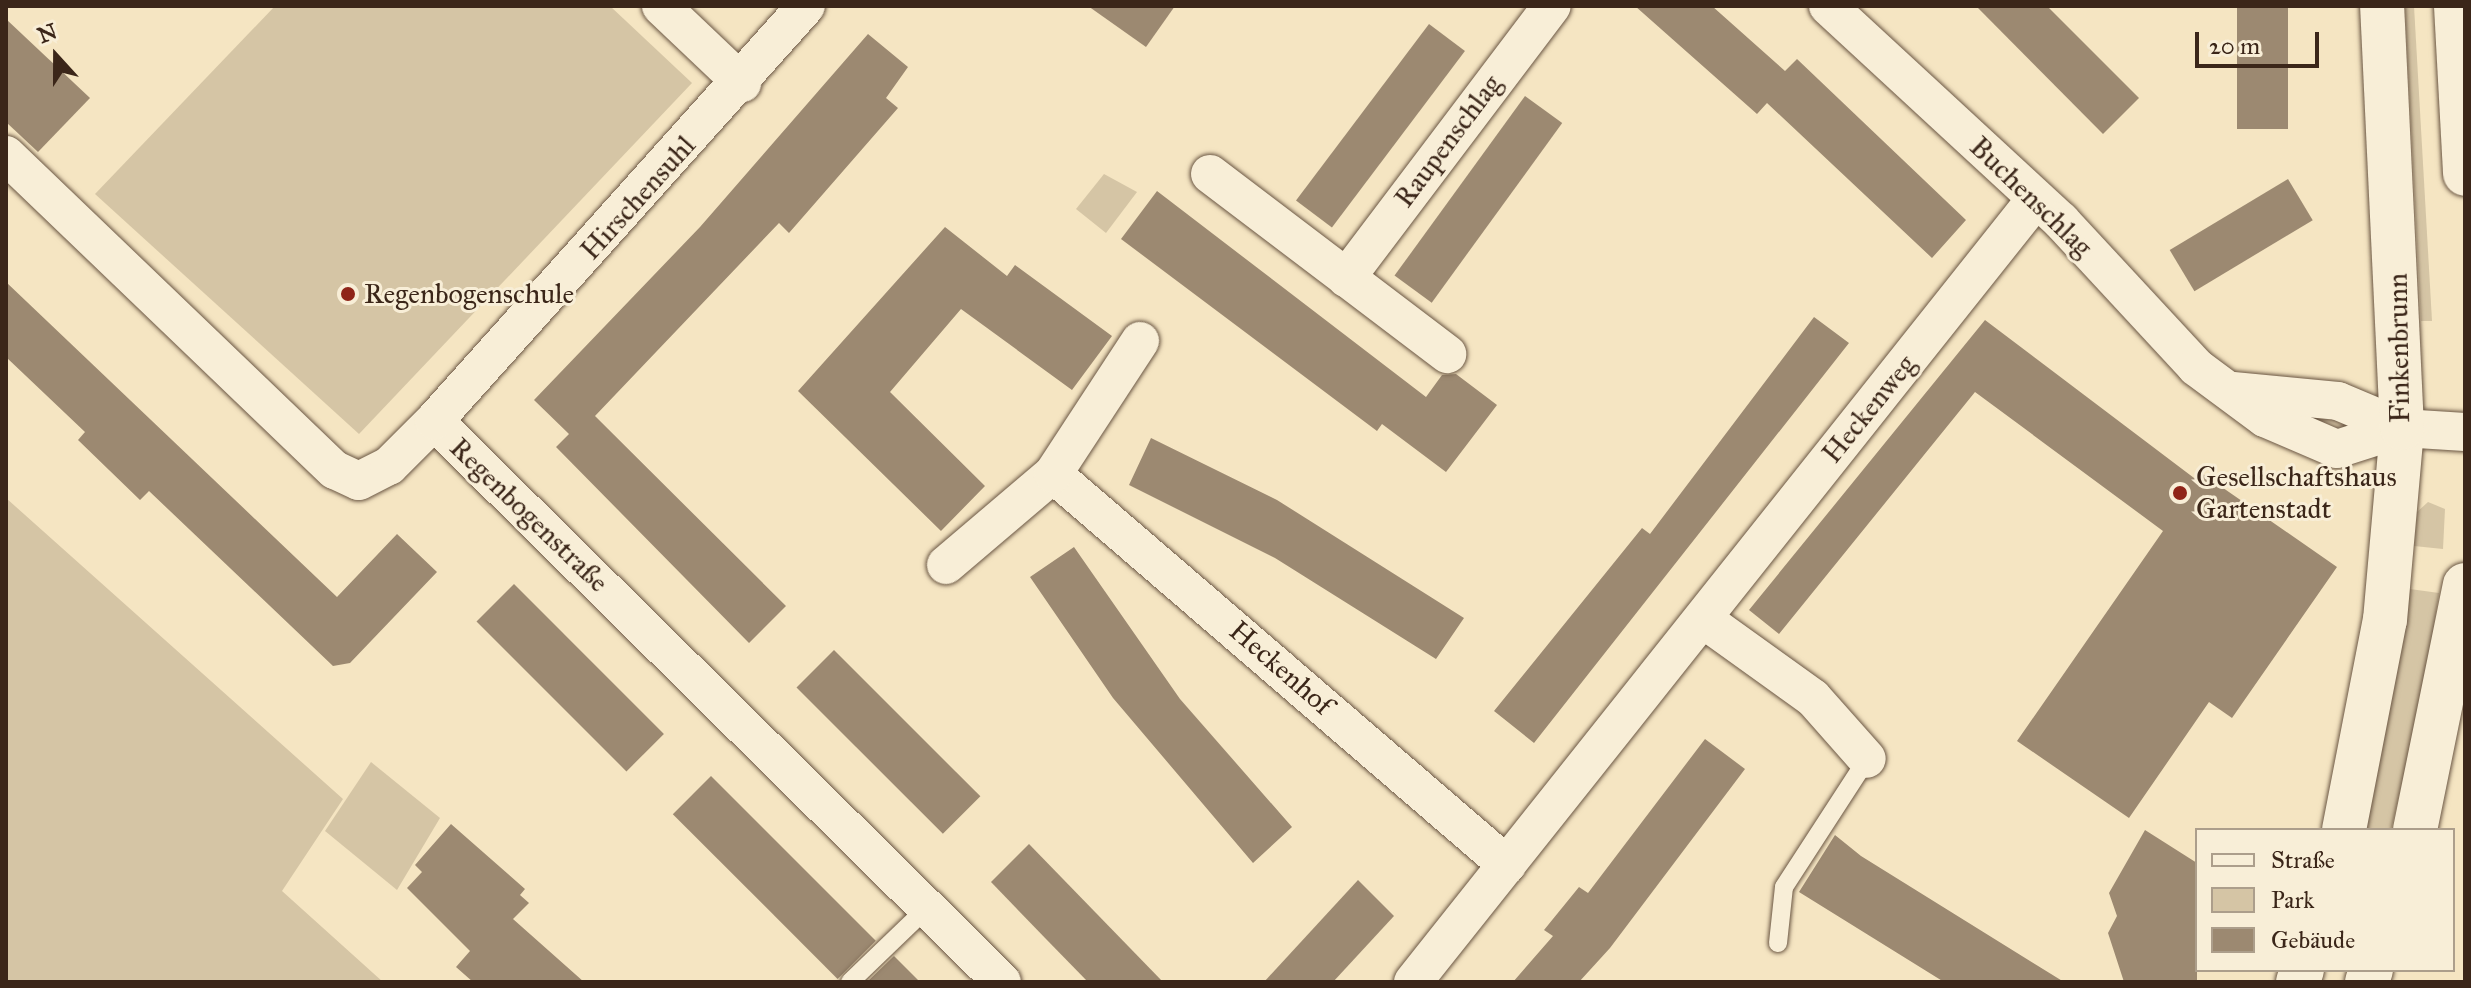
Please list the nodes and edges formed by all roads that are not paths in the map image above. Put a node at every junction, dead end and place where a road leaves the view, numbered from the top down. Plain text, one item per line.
1 (661, 6) edge
2 (806, 6) edge
3 (1552, 6) edge
4 (1828, 6) edge
5 (2382, 6) edge
6 (2456, 6) edge
7 (742, 83) junction
8 (6, 155) edge
9 (1210, 174) dead end
10 (2465, 174) edge
11 (2035, 200) junction
12 (1346, 278) junction
13 (1140, 341) dead end
14 (1447, 354) dead end
15 (434, 421) junction
16 (2402, 428) junction
17 (2465, 432) edge
18 (1053, 474) junction
19 (946, 565) dead end
20 (2465, 585) edge
21 (1703, 619) junction
22 (1867, 759) joint
23 (2344, 828) edge
24 (2415, 828) edge
25 (1507, 865) junction
26 (929, 906) junction
27 (1778, 943) dead end
28 (850, 982) edge
29 (1002, 982) edge
30 (1413, 982) edge

1 - 7 street
2 - 7 street, Hirschensuhl
3 - 12 street, Raupenschlag
4 - 11 street, Buchenschlag
5 - 16 main road, Finkenbrunn
6 - 10 main road
7 - 15 street, Hirschensuhl
8 - 15 street, Regenbogenstraße
9 - 12 street
11 - 16 street, Buchenschlag
11 - 21 street, Heckenweg
12 - 14 street
13 - 18 street
15 - 26 street, Regenbogenstraße
16 - 17 street, Buchenschlag
16 - 23 main road, Finkenbrunn
18 - 19 street
18 - 25 street, Heckenhof
20 - 24 main road
21 - 22 street
21 - 25 street, Heckenweg
22 - 27 lane
25 - 30 street, Heckenweg
26 - 28 lane
26 - 29 street, Regenbogenstraße

